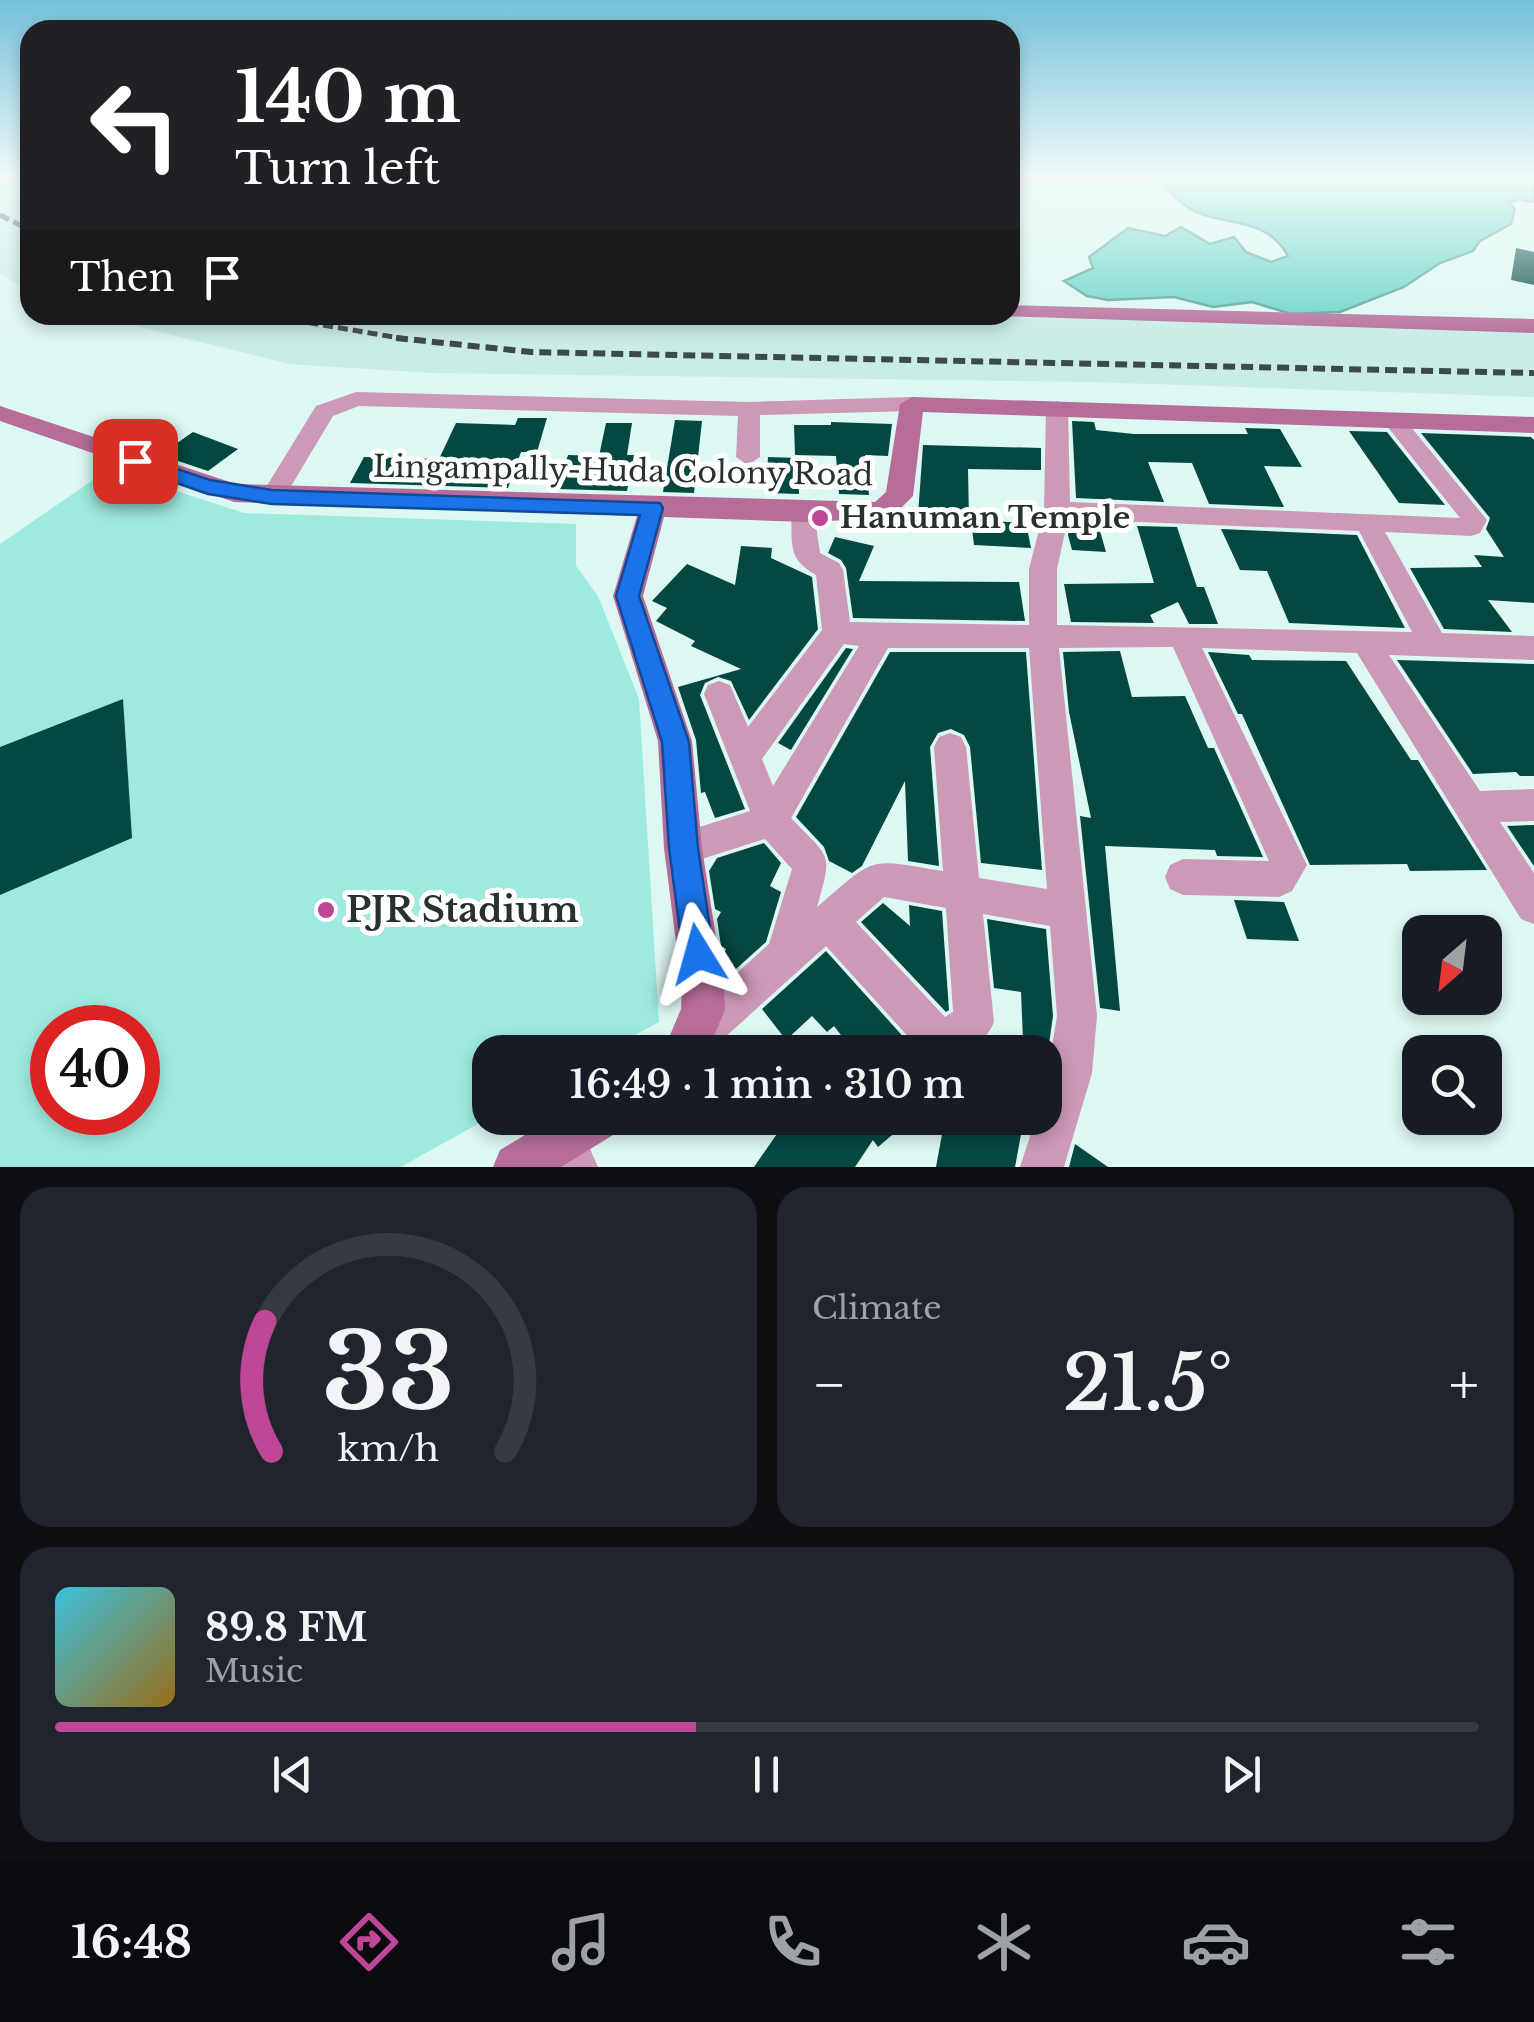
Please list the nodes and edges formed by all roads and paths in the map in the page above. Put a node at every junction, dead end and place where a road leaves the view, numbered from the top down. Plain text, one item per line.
1 (1020, 311) edge
2 (1534, 326) edge
3 (912, 404) junction
4 (1058, 408) junction
5 (749, 410) junction
6 (0, 413) edge
7 (1394, 421) junction
8 (1534, 425) edge
9 (748, 457) dead end
10 (272, 497) junction
11 (653, 508) junction
12 (1057, 510) junction
13 (804, 512) junction
14 (1367, 523) junction
15 (837, 632) junction
16 (1044, 636) junction
17 (1182, 636) junction
18 (880, 637) junction
19 (1364, 642) junction
20 (1432, 644) junction
21 (1534, 648) edge
22 (719, 694) dead end
23 (950, 747) dead end
24 (746, 755) junction
25 (1534, 806) edge
26 (1471, 808) junction
27 (771, 821) junction
28 (683, 848) junction
29 (1183, 877) dead end
30 (961, 890) junction
31 (1534, 906) edge
32 (1068, 910) junction
33 (829, 920) junction
34 (784, 956) junction
35 (694, 1035) edge
36 (701, 1035) edge
37 (579, 1141) edge
38 (517, 1167) edge
39 (1042, 1167) edge

1 - 2 street
3 - 4 street
3 - 5 street
3 - 13 street, Lingampally-Huda Colony Road
4 - 7 street
4 - 12 street
5 - 9 street
5 - 10 street
6 - 10 street, Lingampally-Huda Colony Road
7 - 8 street
7 - 14 street
10 - 11 street, Lingampally-Huda Colony Road
11 - 13 street, Lingampally-Huda Colony Road
11 - 28 street
12 - 14 street
12 - 16 street
13 - 15 street
14 - 20 street
15 - 18 street
15 - 24 street
16 - 17 street
16 - 18 street
16 - 32 street
17 - 19 street
17 - 29 street
18 - 27 street
19 - 20 street
19 - 26 street
20 - 21 street
22 - 24 street
23 - 30 street
24 - 27 street
25 - 26 street
26 - 31 street
27 - 28 street
27 - 34 street
28 - 35 street
30 - 32 street
30 - 33 street
30 - 33 street
32 - 39 street
33 - 34 street
34 - 36 street
37 - 38 street

